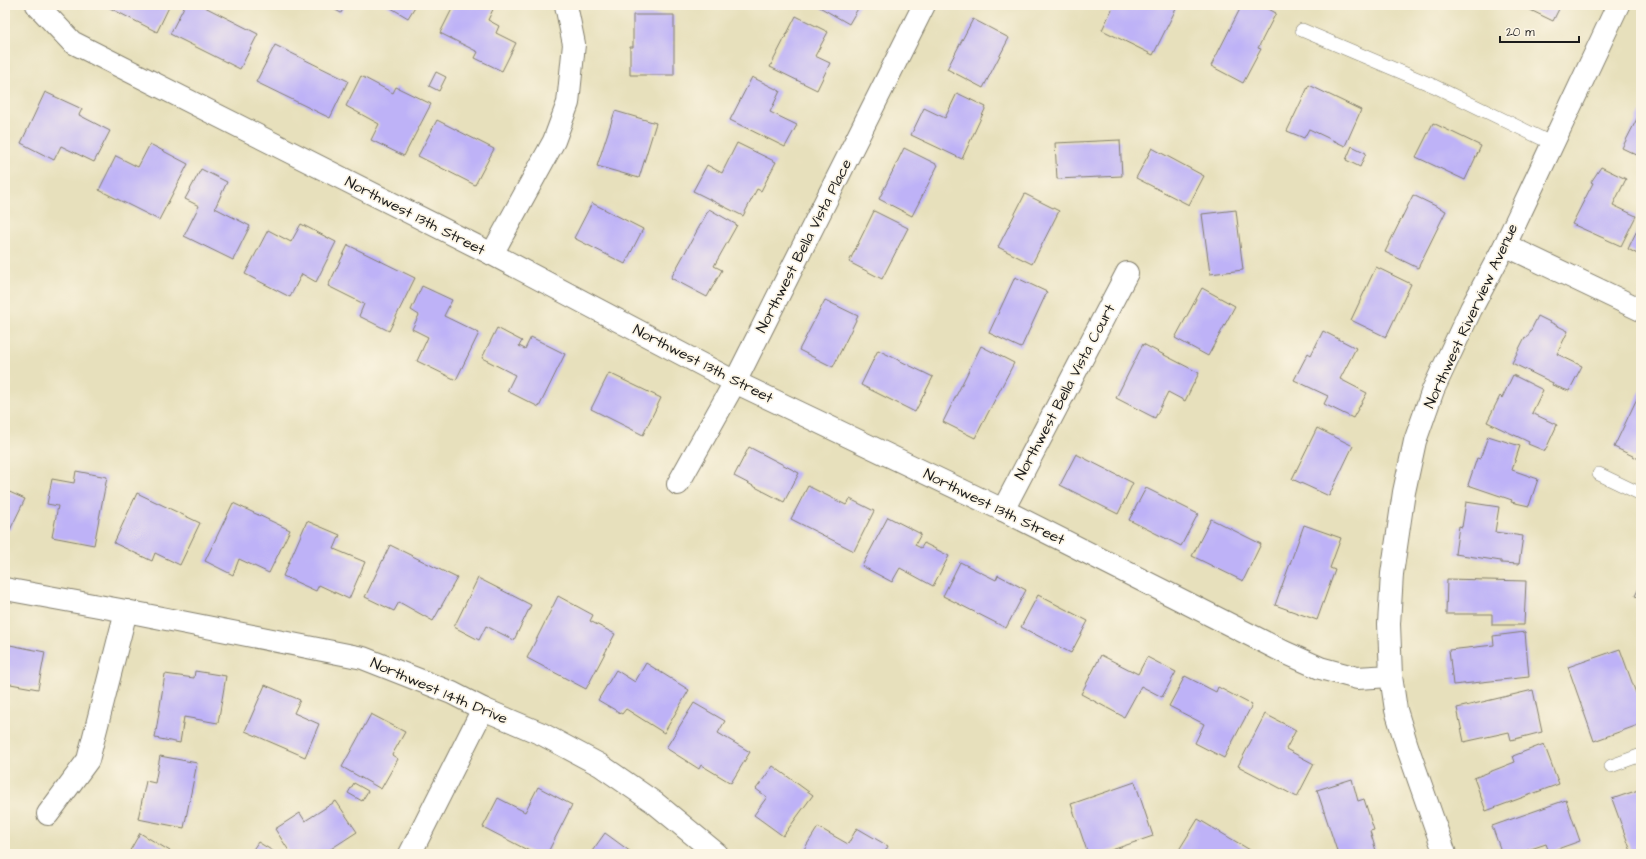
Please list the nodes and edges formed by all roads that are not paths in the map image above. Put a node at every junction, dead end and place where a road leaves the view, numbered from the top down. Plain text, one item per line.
1 (36, 5) edge
2 (566, 5) edge
3 (924, 5) edge
4 (1618, 5) edge
5 (1302, 30) dead end
6 (1553, 144) junction
7 (1505, 245) junction
8 (492, 254) junction
9 (1127, 273) dead end
10 (1641, 310) edge
11 (735, 382) junction
12 (1599, 474) dead end
13 (678, 484) dead end
14 (1641, 494) edge
15 (1004, 510) junction
16 (5, 589) edge
17 (126, 611) junction
18 (1391, 676) junction
19 (483, 709) junction
20 (1641, 755) edge
21 (1612, 766) dead end
22 (48, 814) dead end
23 (410, 854) edge
24 (717, 854) edge
25 (1445, 854) edge

1 - 8 street, Northwest 13th Street
2 - 8 street
3 - 11 street, Northwest Bella Vista Place
4 - 6 street, Northwest Riverview Avenue
5 - 6 lane
6 - 7 street, Northwest Riverview Avenue
7 - 10 street
7 - 18 street, Northwest Riverview Avenue
8 - 11 street, Northwest 13th Street
9 - 15 street, Northwest Bella Vista Court
11 - 13 street, Northwest Bella Vista Place
11 - 15 street, Northwest 13th Street
12 - 14 lane
15 - 18 street, Northwest 13th Street
16 - 17 street, Northwest 14th Drive
17 - 19 street, Northwest 14th Drive
17 - 22 street
18 - 25 street, Northwest Riverview Avenue
19 - 23 street
19 - 24 street, Northwest 14th Drive
20 - 21 lane

